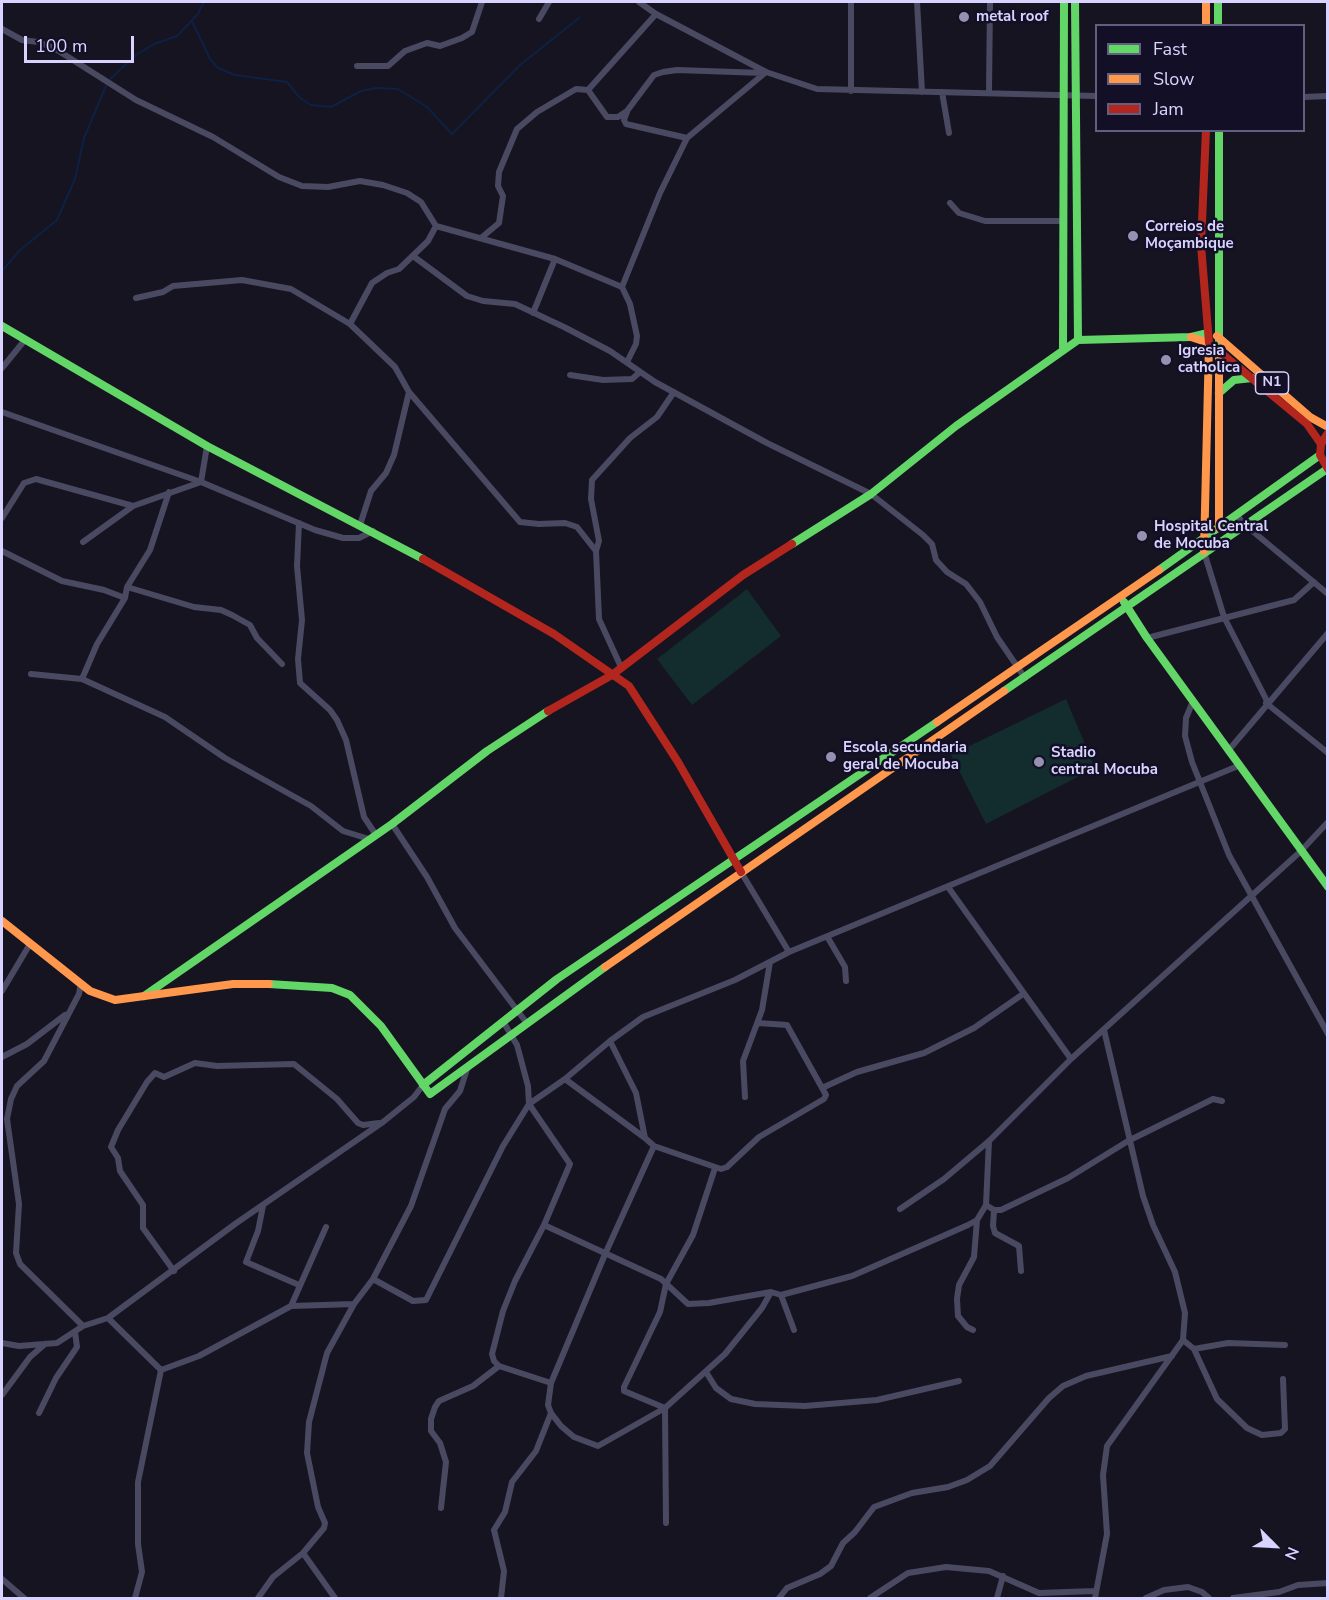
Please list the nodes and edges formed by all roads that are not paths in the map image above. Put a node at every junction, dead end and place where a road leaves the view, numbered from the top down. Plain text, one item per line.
1 (482, 2) edge
2 (549, 2) edge
3 (639, 2) edge
4 (851, 2) edge
5 (917, 2) edge
6 (990, 2) edge
7 (1064, 2) edge
8 (1075, 2) edge
9 (1206, 2) edge
10 (1218, 2) edge
11 (656, 15) junction
12 (539, 19) dead end
13 (1206, 24) edge
14 (1218, 24) edge
15 (2, 29) edge
16 (357, 66) dead end
17 (764, 72) junction
18 (588, 90) junction
19 (851, 91) junction
20 (922, 92) junction
21 (942, 92) junction
22 (989, 92) junction
23 (1075, 95) junction
24 (1064, 96) junction
25 (1095, 96) edge
26 (1328, 96) edge
27 (1305, 97) edge
28 (627, 111) junction
29 (1206, 132) edge
30 (1219, 132) edge
31 (949, 133) dead end
32 (687, 138) junction
33 (950, 203) dead end
34 (1062, 221) junction
35 (436, 226) junction
36 (481, 238) junction
37 (413, 256) junction
38 (555, 259) junction
39 (622, 287) junction
40 (136, 298) dead end
41 (533, 313) junction
42 (350, 324) junction
43 (2, 326) edge
44 (1208, 333) junction
45 (1191, 337) junction
46 (1219, 337) junction
47 (1078, 339) junction
48 (24, 340) junction
49 (1209, 343) junction
50 (1063, 350) junction
51 (1219, 351) junction
52 (627, 362) junction
53 (2, 368) edge
54 (640, 372) junction
55 (570, 375) dead end
56 (1252, 378) junction
57 (410, 392) junction
58 (674, 392) junction
59 (1219, 393) junction
60 (2, 412) edge
61 (1328, 427) edge
62 (1328, 433) edge
63 (1321, 444) junction
64 (207, 446) junction
65 (1320, 454) junction
66 (1327, 469) edge
67 (201, 482) junction
68 (169, 492) junction
69 (871, 495) junction
70 (133, 506) junction
71 (1236, 514) junction
72 (2, 518) edge
73 (299, 523) junction
74 (1244, 524) junction
75 (360, 525) junction
76 (1219, 526) junction
77 (373, 531) junction
78 (1206, 534) junction
79 (1220, 541) junction
80 (83, 542) dead end
81 (2, 551) edge
82 (596, 551) junction
83 (1204, 551) junction
84 (1314, 582) junction
85 (127, 587) junction
86 (1328, 594) edge
87 (1121, 597) junction
88 (125, 598) junction
89 (1127, 606) junction
90 (1224, 617) junction
91 (1328, 633) edge
92 (1147, 638) junction
93 (282, 664) dead end
94 (621, 667) junction
95 (1017, 667) junction
96 (31, 674) dead end
97 (612, 675) junction
98 (1025, 678) junction
99 (82, 679) junction
100 (1193, 702) junction
101 (1267, 702) junction
102 (900, 747) junction
103 (1228, 750) junction
104 (1328, 753) edge
105 (907, 758) junction
106 (1238, 766) junction
107 (1200, 783) junction
108 (1328, 822) edge
109 (392, 824) junction
110 (372, 837) junction
111 (1301, 851) junction
112 (734, 859) junction
113 (741, 872) junction
114 (948, 887) junction
115 (1328, 887) edge
116 (1252, 894) junction
117 (2, 921) edge
118 (828, 938) junction
119 (30, 944) junction
120 (789, 952) junction
121 (770, 962) junction
122 (557, 980) junction
123 (846, 981) dead end
124 (81, 983) junction
125 (572, 991) junction
126 (2, 992) edge
127 (1023, 994) junction
128 (141, 998) junction
129 (518, 1011) junction
130 (68, 1012) junction
131 (526, 1022) junction
132 (504, 1023) junction
133 (758, 1023) junction
134 (1104, 1030) junction
135 (511, 1034) junction
136 (1328, 1034) edge
137 (609, 1041) junction
138 (2, 1057) edge
139 (1071, 1059) junction
140 (468, 1066) junction
141 (565, 1079) junction
142 (423, 1084) junction
143 (822, 1088) junction
144 (430, 1094) junction
145 (414, 1096) junction
146 (745, 1098) dead end
147 (1222, 1101) dead end
148 (529, 1104) junction
149 (382, 1122) junction
150 (645, 1138) junction
151 (989, 1141) junction
152 (1128, 1141) junction
153 (654, 1146) junction
154 (715, 1168) junction
155 (986, 1205) junction
156 (263, 1206) junction
157 (900, 1209) dead end
158 (994, 1210) junction
159 (977, 1220) junction
160 (544, 1225) junction
161 (326, 1227) dead end
162 (606, 1252) junction
163 (174, 1271) junction
164 (1021, 1271) dead end
165 (373, 1279) junction
166 (666, 1284) junction
167 (299, 1285) junction
168 (771, 1292) junction
169 (781, 1296) junction
170 (354, 1304) junction
171 (291, 1306) junction
172 (108, 1318) junction
173 (83, 1326) junction
174 (794, 1330) dead end
175 (973, 1330) dead end
176 (75, 1332) junction
177 (1183, 1340) junction
178 (2, 1343) edge
179 (45, 1344) junction
180 (1285, 1346) dead end
181 (1194, 1349) junction
182 (1173, 1356) junction
183 (499, 1366) junction
184 (161, 1370) junction
185 (706, 1372) junction
186 (1283, 1379) dead end
187 (959, 1382) dead end
188 (551, 1383) junction
189 (2, 1395) edge
190 (665, 1408) junction
191 (39, 1413) dead end
192 (550, 1413) junction
193 (441, 1508) dead end
194 (666, 1523) dead end
195 (303, 1553) junction
196 (1003, 1576) junction
197 (2, 1579) edge
198 (1328, 1584) edge
199 (1202, 1592) junction
200 (1095, 1595) edge
201 (1040, 1596) edge
202 (24, 1599) edge
203 (135, 1599) edge
204 (258, 1599) edge
205 (334, 1599) edge
206 (501, 1599) edge
207 (779, 1599) edge
208 (870, 1599) edge
209 (997, 1599) edge
210 (1146, 1599) edge
211 (1209, 1599) edge
212 (1218, 1599) edge
213 (1233, 1599) edge

1 - 16 street
2 - 12 street
3 - 11 street
4 - 19 street
5 - 20 street
6 - 22 street
7 - 24 main road
8 - 23 main road
9 - 13 main road
10 - 14 main road
11 - 17 street
11 - 18 street
15 - 35 street
17 - 19 street
17 - 28 street
17 - 32 street
18 - 28 street
18 - 36 street
19 - 20 street
20 - 21 street
21 - 22 street
21 - 31 street
22 - 24 street
23 - 24 street
23 - 25 street
23 - 47 main road
24 - 34 main road
26 - 27 street
28 - 32 street
29 - 44 main road
30 - 46 main road
32 - 39 street
33 - 34 street
34 - 50 main road
35 - 36 street
35 - 37 street
36 - 38 street
37 - 41 street
37 - 42 street
38 - 39 street
38 - 41 street
39 - 52 street
40 - 42 street
41 - 52 street
42 - 57 street
43 - 48 main road
44 - 45 main road
44 - 46 main road, N1
44 - 49 main road
45 - 47 main road
45 - 49 main road
46 - 51 main road
46 - 61 main road, N1
47 - 50 main road
48 - 53 street
48 - 64 main road
49 - 51 main road, N1
49 - 78 main road
50 - 69 main road
51 - 56 main road, N1
51 - 59 main road
52 - 54 street
54 - 55 street
54 - 58 street
56 - 59 main road
56 - 63 main road, N1
57 - 75 street
57 - 82 street
58 - 69 street
58 - 82 street
59 - 76 main road
60 - 67 street
62 - 63 main road
63 - 65 main road
64 - 67 street
64 - 75 main road
65 - 66 main road
65 - 71 main road
66 - 74 main road
67 - 68 street
67 - 73 street
68 - 70 street
68 - 85 street
69 - 94 main road
69 - 95 street
70 - 72 street
70 - 80 street
71 - 74 street
71 - 76 main road
73 - 77 street
73 - 110 street
74 - 79 main road
74 - 84 street
75 - 77 main road
76 - 78 main road
76 - 79 main road
77 - 97 main road
78 - 83 main road
78 - 87 main road
79 - 83 main road
81 - 88 street
82 - 94 street
83 - 89 main road
83 - 90 street
84 - 86 street
84 - 90 street
85 - 88 street
85 - 93 street
87 - 89 main road
87 - 95 main road
88 - 99 street
89 - 92 main road
89 - 98 main road
90 - 92 street
90 - 101 street
91 - 101 street
92 - 100 main road
94 - 97 main road
95 - 98 street
95 - 102 main road
96 - 99 street
97 - 109 main road
97 - 112 main road
98 - 105 main road
99 - 110 street
100 - 103 main road
100 - 107 street
101 - 103 street
101 - 104 street
102 - 105 main road
102 - 112 main road
103 - 106 main road
105 - 113 main road
106 - 107 street
106 - 111 main road
107 - 114 street
107 - 116 street
108 - 111 street
109 - 110 main road
109 - 129 street
110 - 128 main road
111 - 115 main road
111 - 116 street
112 - 113 main road
112 - 122 main road
113 - 120 street
113 - 125 main road
114 - 118 street
114 - 127 street
116 - 134 street
116 - 136 street
117 - 119 main road
118 - 120 street
118 - 123 street
119 - 124 main road
119 - 126 street
120 - 121 street
121 - 133 street
121 - 137 street
122 - 125 main road
122 - 129 main road
124 - 128 main road
124 - 130 street
125 - 131 main road
127 - 139 street
127 - 143 street
128 - 142 main road
129 - 131 street
129 - 132 main road
130 - 138 street
130 - 173 street
131 - 135 main road
132 - 135 street
132 - 142 main road
133 - 143 street
133 - 146 street
134 - 139 street
134 - 152 street
135 - 140 main road
135 - 148 street
137 - 141 street
137 - 150 street
139 - 151 street
140 - 144 main road
140 - 165 street
141 - 148 street
141 - 150 street
142 - 144 main road
142 - 145 street
143 - 154 street
144 - 145 street
145 - 149 street
147 - 152 street
148 - 160 street
148 - 165 street
149 - 156 street
149 - 163 street
150 - 153 street
151 - 155 street
151 - 157 street
152 - 158 street
152 - 177 street
153 - 154 street
153 - 162 street
154 - 166 street
155 - 158 street
155 - 159 street
156 - 163 street
156 - 167 street
158 - 164 street
159 - 169 street
159 - 175 street
160 - 162 street
160 - 183 street
161 - 167 street
162 - 166 street
162 - 188 street
163 - 172 street
165 - 170 street
166 - 168 street
166 - 190 street
167 - 171 street
168 - 169 street
168 - 185 street
169 - 174 street
170 - 171 street
170 - 195 street
171 - 184 street
172 - 173 street
172 - 184 street
173 - 176 street
176 - 179 street
176 - 191 street
177 - 181 street
177 - 182 street
178 - 179 street
179 - 189 street
180 - 181 street
181 - 186 street
182 - 200 street
182 - 207 street
183 - 188 street
183 - 193 street
184 - 203 street
185 - 187 street
185 - 190 street
188 - 192 street
190 - 192 street
190 - 194 street
192 - 206 street
195 - 204 street
195 - 205 street
196 - 201 street
196 - 208 street
196 - 209 street
197 - 202 street
198 - 213 street
199 - 210 street
199 - 211 street
199 - 212 street
200 - 201 street

